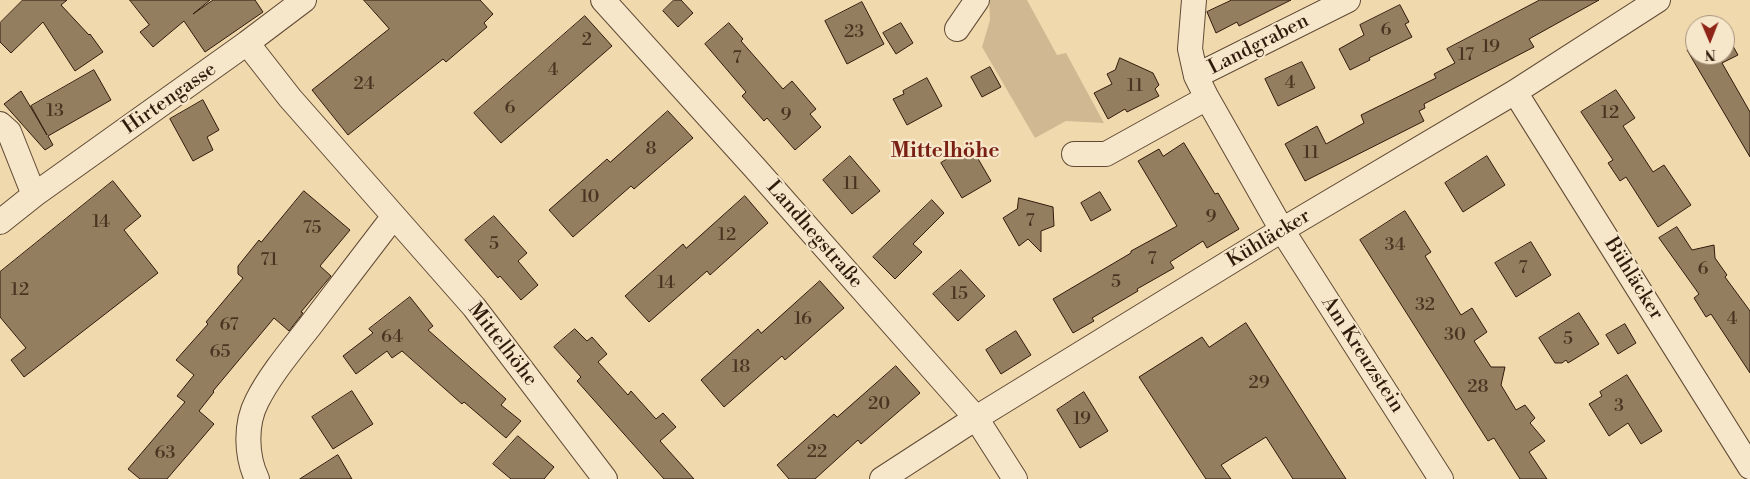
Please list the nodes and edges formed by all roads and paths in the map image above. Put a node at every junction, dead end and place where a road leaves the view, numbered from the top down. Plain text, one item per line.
1 (304, 0) edge
2 (603, 0) edge
3 (977, 0) edge
4 (1194, 0) edge
5 (1348, 0) edge
6 (1658, 0) edge
7 (957, 29) dead end
8 (247, 43) junction
9 (1196, 76) junction
10 (1515, 92) junction
11 (1207, 98) junction
12 (0, 124) edge
13 (1074, 154) dead end
14 (34, 195) junction
15 (394, 216) junction
16 (0, 222) edge
17 (1282, 230) junction
18 (976, 418) junction
19 (1750, 466) edge
20 (257, 479) edge
21 (605, 479) edge
22 (882, 479) edge
23 (1015, 479) edge
24 (1441, 479) edge

1 - 8 street, Hirtengasse
2 - 18 street, Landhegstraße
3 - 7 street
4 - 9 street, Landgraben
5 - 9 street, Landgraben
6 - 10 street, Kühläcker
8 - 14 street, Hirtengasse
8 - 15 street, Mittelhöhe
9 - 11 street, Landgraben
10 - 17 street, Kühläcker
10 - 19 street, Bühläcker
11 - 13 street, Landgraben
11 - 17 street, Landgraben
12 - 14 street
14 - 16 street, Hirtengasse
15 - 20 street
15 - 21 street, Mittelhöhe
17 - 18 street, Kühläcker
17 - 24 street, Am Kreuzstein
18 - 22 street, Kühläcker
18 - 23 street, Landhegstraße

